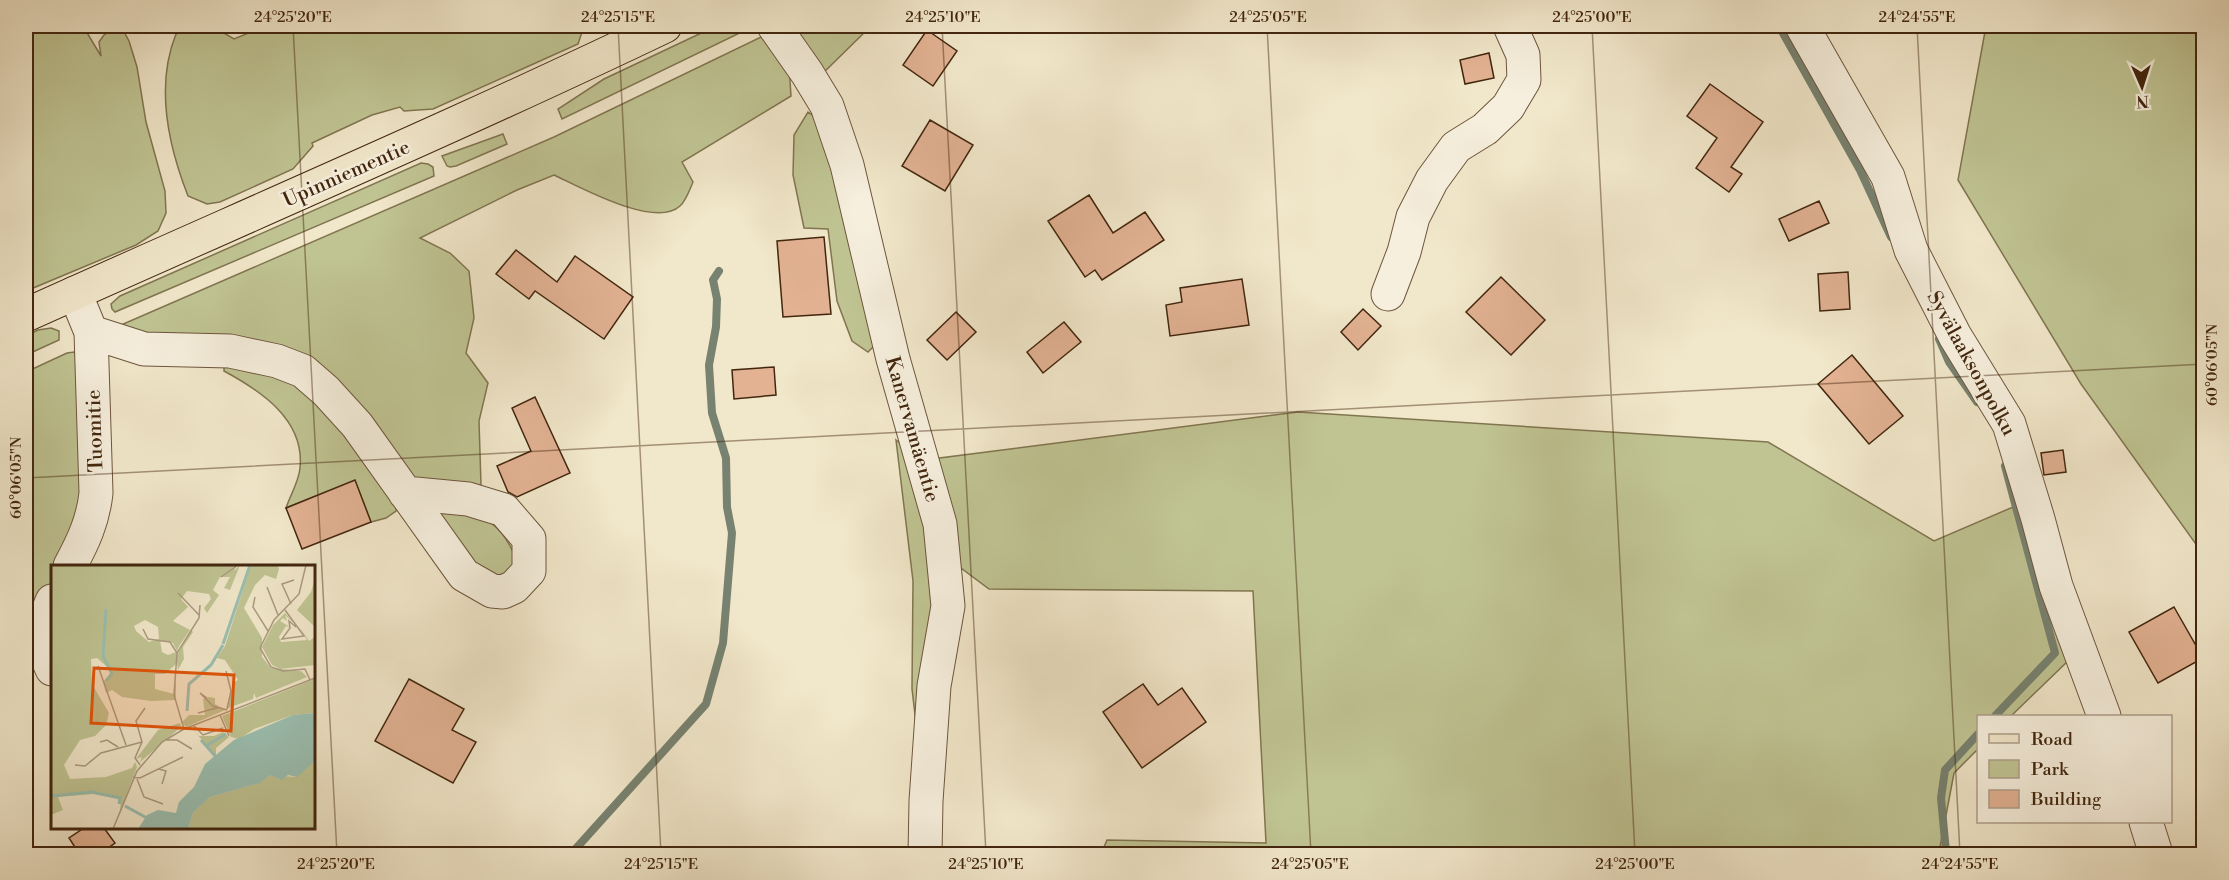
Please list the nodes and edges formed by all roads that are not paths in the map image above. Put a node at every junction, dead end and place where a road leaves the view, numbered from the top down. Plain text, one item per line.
1 (665, 26) edge
2 (774, 26) edge
3 (1510, 26) edge
4 (1802, 26) edge
5 (75, 293) junction
6 (1388, 294) dead end
7 (26, 315) edge
8 (91, 332) junction
9 (405, 493) dead end
10 (71, 565) edge
11 (51, 604) edge
12 (51, 667) edge
13 (2103, 715) edge
14 (2146, 823) edge
15 (925, 855) edge
16 (2156, 855) edge

1 - 5 main road, Upinniementie
2 - 15 street, Kanervamäentie
3 - 6 street
4 - 13 street, Syvälaaksonpolku
5 - 7 main road, Upinniementie
5 - 8 street, Tuomitie
8 - 9 street
8 - 10 street, Tuomitie
11 - 12 street
14 - 16 street

